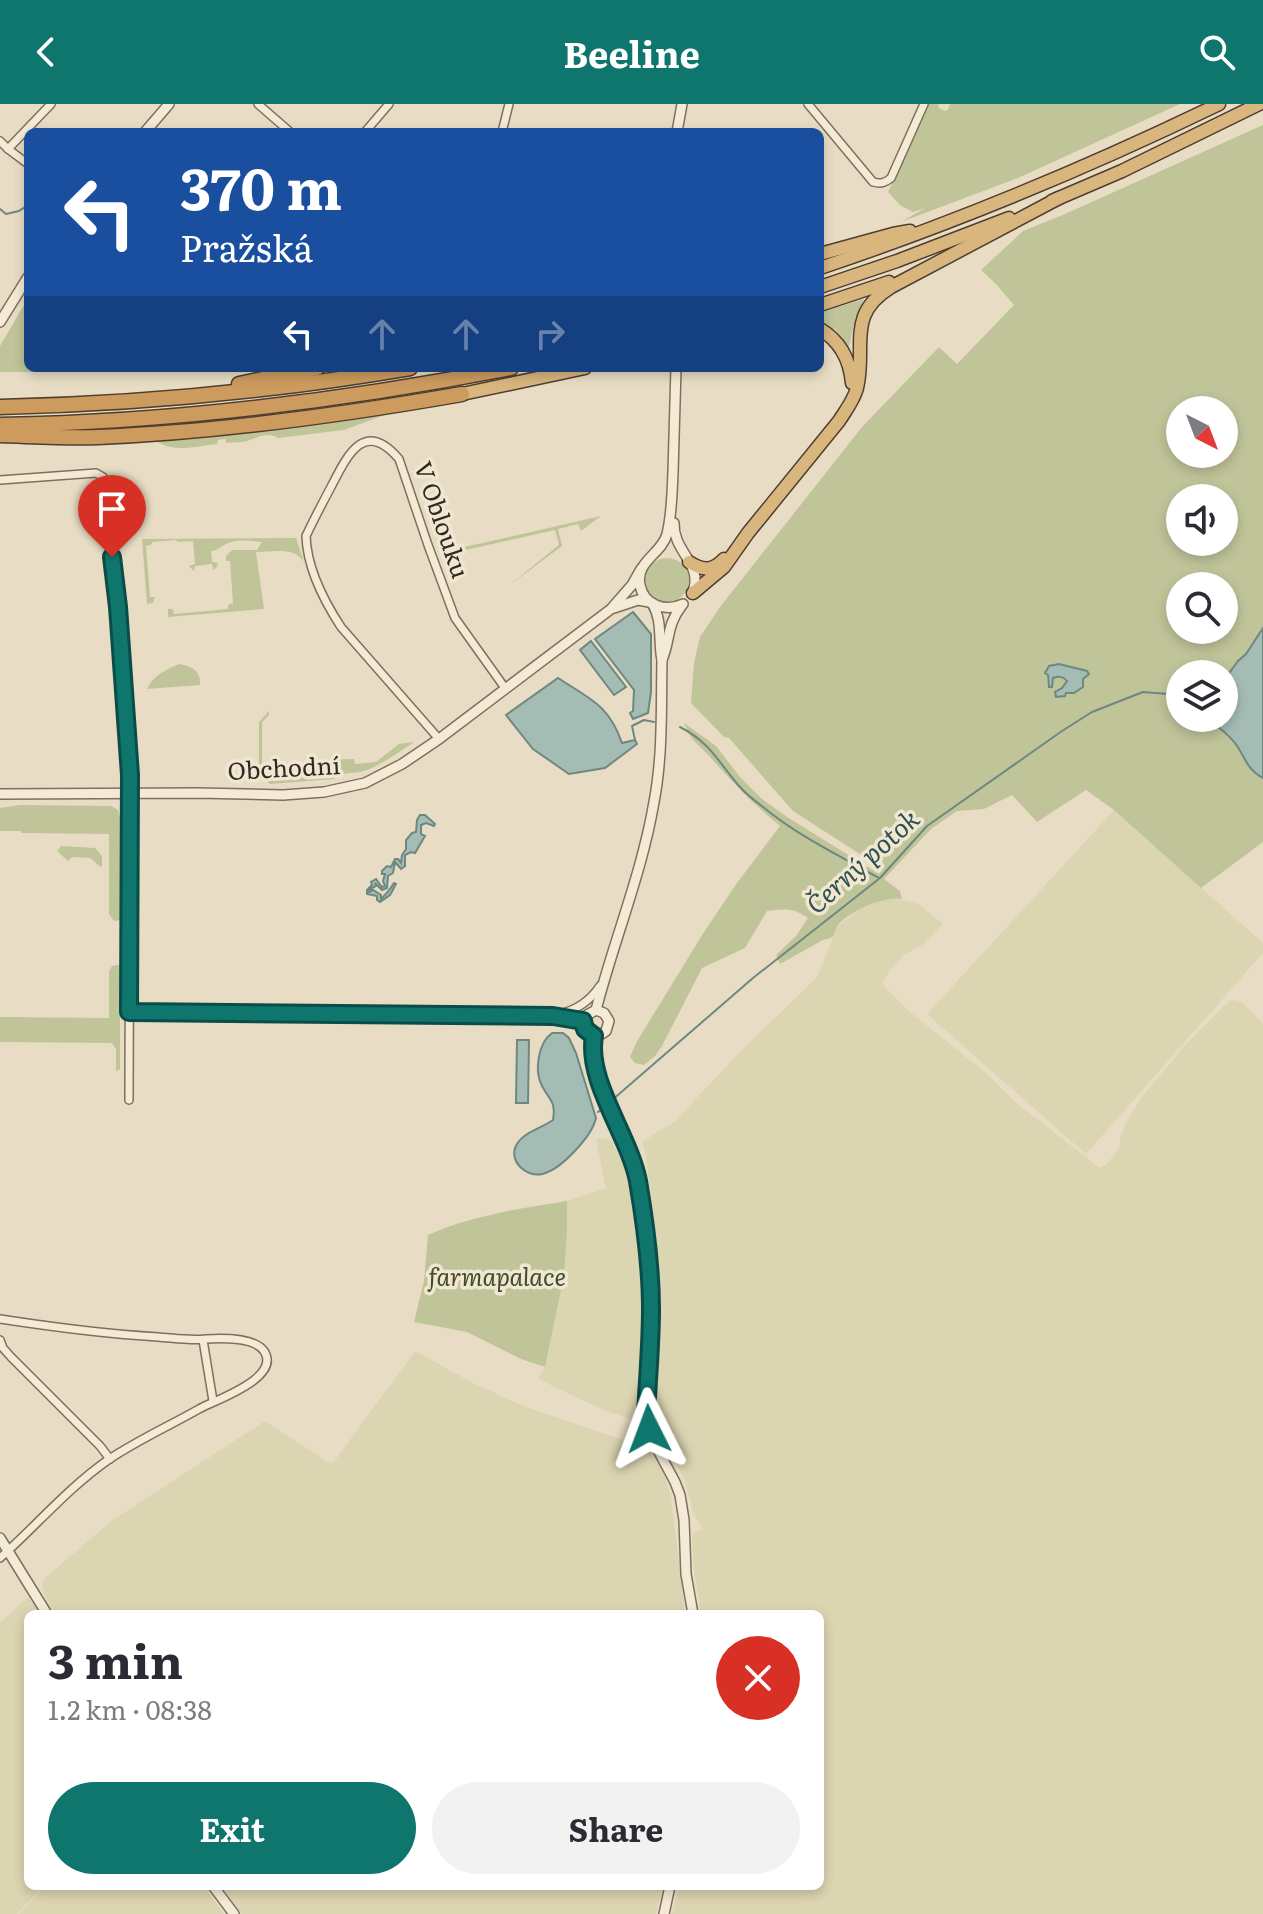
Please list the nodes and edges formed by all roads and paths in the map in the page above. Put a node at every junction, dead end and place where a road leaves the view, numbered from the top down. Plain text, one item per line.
1 (51, 104) edge
2 (169, 104) edge
3 (258, 104) edge
4 (389, 104) edge
5 (509, 104) edge
6 (682, 104) edge
7 (808, 104) edge
8 (821, 104) edge
9 (924, 104) edge
10 (1219, 104) edge
11 (1259, 104) edge
12 (816, 114) junction
13 (28, 128) edge
14 (148, 128) edge
15 (285, 128) edge
16 (368, 128) edge
17 (503, 128) edge
18 (678, 128) edge
19 (24, 132) edge
20 (0, 141) edge
21 (8, 149) junction
22 (24, 161) edge
23 (1059, 198) junction
24 (938, 226) junction
25 (824, 253) edge
26 (952, 257) junction
27 (824, 267) edge
28 (24, 283) edge
29 (824, 286) edge
30 (824, 304) edge
31 (0, 322) edge
32 (824, 332) edge
33 (299, 372) edge
34 (383, 372) edge
35 (490, 372) edge
36 (566, 372) edge
37 (676, 372) edge
38 (462, 394) joint
39 (184, 397) junction
40 (0, 407) edge
41 (844, 413) junction
42 (0, 425) edge
43 (0, 435) edge
44 (0, 480) edge
45 (671, 507) junction
46 (748, 533) junction
47 (652, 556) junction
48 (688, 560) junction
49 (641, 569) junction
50 (693, 593) junction
51 (651, 603) junction
52 (683, 604) junction
53 (611, 609) junction
54 (662, 660) junction
55 (505, 688) junction
56 (439, 739) junction
57 (130, 793) junction
58 (0, 794) edge
59 (605, 976) junction
60 (596, 1010) junction
61 (129, 1012) junction
62 (553, 1016) junction
63 (583, 1021) junction
64 (594, 1036) junction
65 (129, 1100) dead end
66 (0, 1319) edge
67 (0, 1340) edge
68 (203, 1340) junction
69 (213, 1401) junction
70 (110, 1459) junction
71 (0, 1538) edge
72 (9, 1550) junction
73 (0, 1558) edge
74 (45, 1610) edge
75 (692, 1610) edge
76 (216, 1890) edge
77 (669, 1890) edge
78 (234, 1914) edge
79 (664, 1914) edge

1 - 13 street
2 - 14 street
3 - 15 street
4 - 16 street
5 - 17 street
6 - 18 street
7 - 12 street
8 - 12 street
9 - 12 street
10 - 24 highway
11 - 23 highway
19 - 21 street
20 - 21 street
21 - 22 street
23 - 26 highway
23 - 29 highway
24 - 25 highway
24 - 27 highway
26 - 30 highway
26 - 41 highway
28 - 31 street
32 - 41 highway
33 - 39 highway
34 - 39 highway
35 - 42 highway
36 - 38 highway
37 - 45 street
38 - 43 highway
39 - 40 highway
41 - 46 highway
44 - 57 street
45 - 47 street
45 - 48 street
46 - 48 highway
46 - 50 highway
47 - 48 street
47 - 49 street
48 - 50 street
49 - 51 street
49 - 53 street, Obchodní
50 - 52 street
51 - 52 street
51 - 53 street, Obchodní
51 - 54 street
52 - 54 street
53 - 55 street, Obchodní
54 - 59 street
55 - 56 street, Obchodní
55 - 56 street, V Oblouku
56 - 57 street, Obchodní
57 - 58 street, Obchodní
57 - 61 street
59 - 60 street
59 - 62 street
60 - 63 street
60 - 64 street
61 - 62 street
61 - 65 street
62 - 63 street
63 - 64 street
64 - 75 street
66 - 68 street
67 - 70 street
68 - 69 street
68 - 69 street
69 - 70 street
70 - 72 street
71 - 72 street
72 - 73 street
72 - 74 street
76 - 78 street
77 - 79 street

